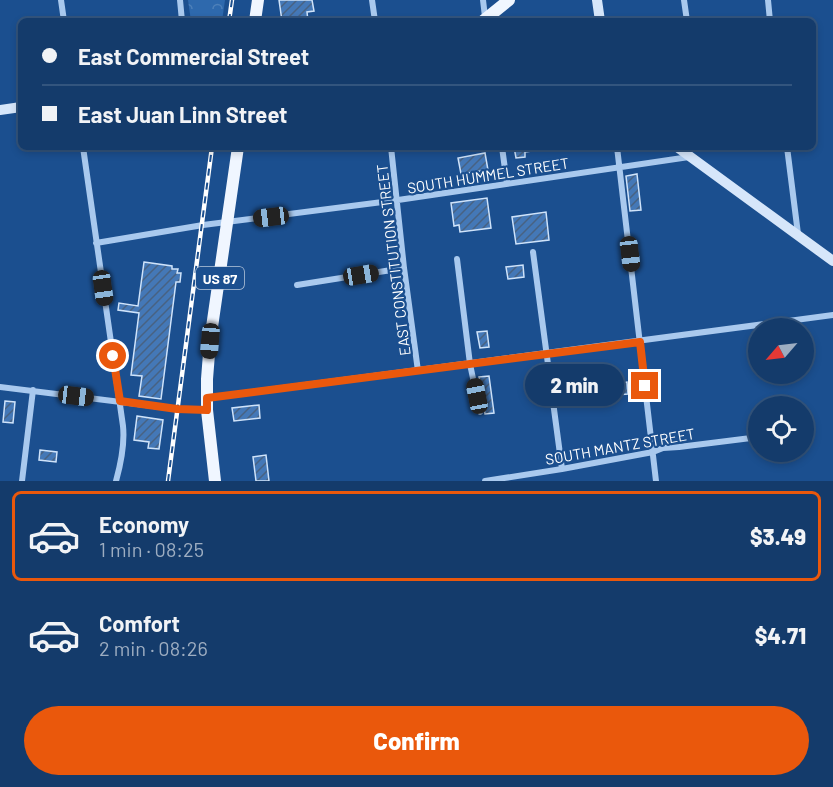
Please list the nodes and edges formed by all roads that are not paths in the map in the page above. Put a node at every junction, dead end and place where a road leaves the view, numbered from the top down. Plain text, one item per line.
1 (61, 0) edge
2 (180, 0) edge
3 (258, 0) edge
4 (372, 0) edge
5 (483, 0) edge
6 (509, 0) edge
7 (597, 0) edge
8 (684, 0) edge
9 (768, 0) edge
10 (64, 18) edge
11 (182, 18) edge
12 (255, 18) edge
13 (375, 18) edge
14 (484, 18) edge
15 (486, 18) edge
16 (600, 18) edge
17 (687, 18) edge
18 (771, 18) edge
19 (18, 107) edge
20 (0, 110) edge
21 (83, 150) edge
22 (238, 150) edge
23 (391, 150) edge
24 (502, 150) edge
25 (616, 150) edge
26 (681, 150) edge
27 (787, 150) edge
28 (690, 157) junction
29 (619, 166) junction
30 (507, 184) junction
31 (398, 201) junction
32 (228, 222) junction
33 (798, 235) junction
34 (96, 243) junction
35 (533, 252) dead end
36 (456, 259) dead end
37 (833, 261) edge
38 (404, 268) junction
39 (297, 285) dead end
40 (833, 315) edge
41 (640, 342) junction
42 (547, 354) junction
43 (470, 364) junction
44 (418, 371) junction
45 (0, 387) edge
46 (33, 390) junction
47 (120, 401) junction
48 (207, 404) junction
49 (480, 412) dead end
50 (748, 438) edge
51 (653, 452) junction
52 (562, 469) junction
53 (22, 481) edge
54 (119, 481) edge
55 (215, 481) edge
56 (485, 481) edge
57 (656, 481) edge

1 - 10 street
2 - 11 street
3 - 12 main road
4 - 13 street
5 - 14 street
6 - 15 main road
7 - 16 street
8 - 17 street
9 - 18 street
19 - 20 street
21 - 34 street
22 - 32 main road, US 87
23 - 31 street, EAST CONSTITUTION STREET
24 - 30 street
25 - 29 street
26 - 28 street
27 - 33 street
28 - 29 street, SOUTH HUMMEL STREET
28 - 33 street
29 - 30 street, SOUTH HUMMEL STREET
29 - 41 street
30 - 31 street, SOUTH HUMMEL STREET
31 - 32 street, SOUTH HUMMEL STREET
31 - 38 street, EAST CONSTITUTION STREET
32 - 34 street, SOUTH HUMMEL STREET
32 - 48 main road, US 87
33 - 37 street
34 - 47 street
35 - 42 street
36 - 43 street
38 - 39 street
38 - 44 street, EAST CONSTITUTION STREET
40 - 41 street
41 - 42 street
41 - 51 street
42 - 43 street
42 - 52 street
43 - 44 street
43 - 49 street
44 - 48 street
45 - 46 street
46 - 47 street
46 - 53 street
47 - 48 street
47 - 54 street
48 - 55 main road, US 87
50 - 51 street, SOUTH MANTZ STREET
51 - 52 street, SOUTH MANTZ STREET
51 - 57 street
52 - 56 street, SOUTH MANTZ STREET

